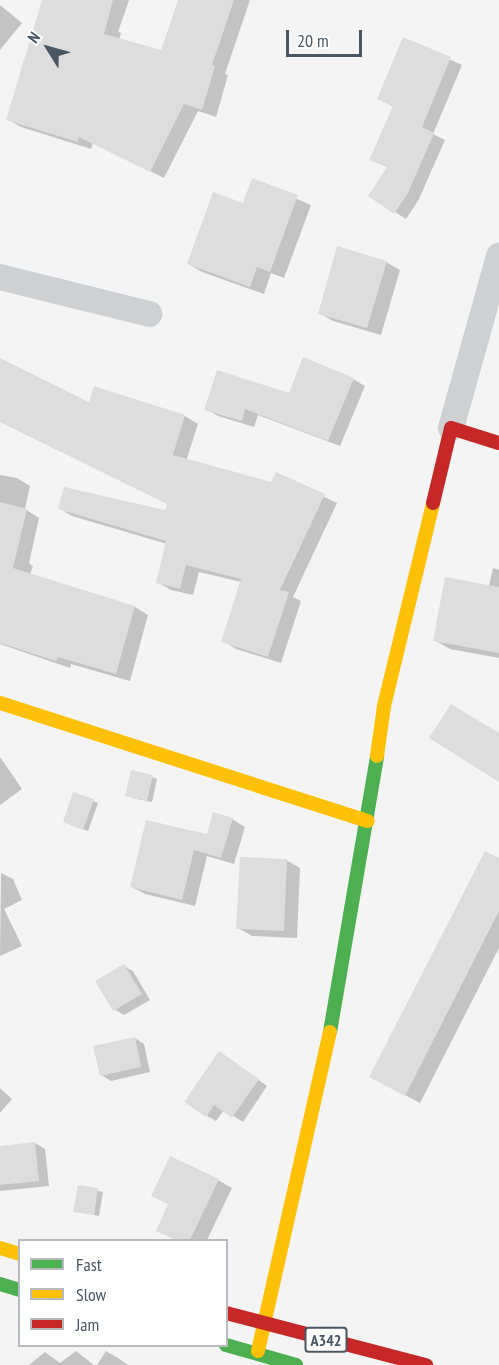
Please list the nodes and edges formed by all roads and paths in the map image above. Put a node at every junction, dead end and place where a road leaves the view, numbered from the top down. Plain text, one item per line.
1 (499, 256) edge
2 (0, 277) edge
3 (149, 314) dead end
4 (451, 428) junction
5 (499, 442) edge
6 (0, 702) edge
7 (368, 821) junction
8 (0, 1248) edge
9 (18, 1253) edge
10 (0, 1284) edge
11 (18, 1289) edge
12 (228, 1314) edge
13 (266, 1325) junction
14 (228, 1346) edge
15 (257, 1355) junction
16 (296, 1365) edge
17 (426, 1365) edge

1 - 4 street
2 - 3 street
4 - 5 main road
4 - 7 main road
6 - 7 main road
7 - 13 main road
8 - 9 main road
10 - 11 main road
12 - 13 main road, A342
13 - 15 main road
13 - 17 main road, A342
14 - 15 main road, A342
15 - 16 main road, A342

